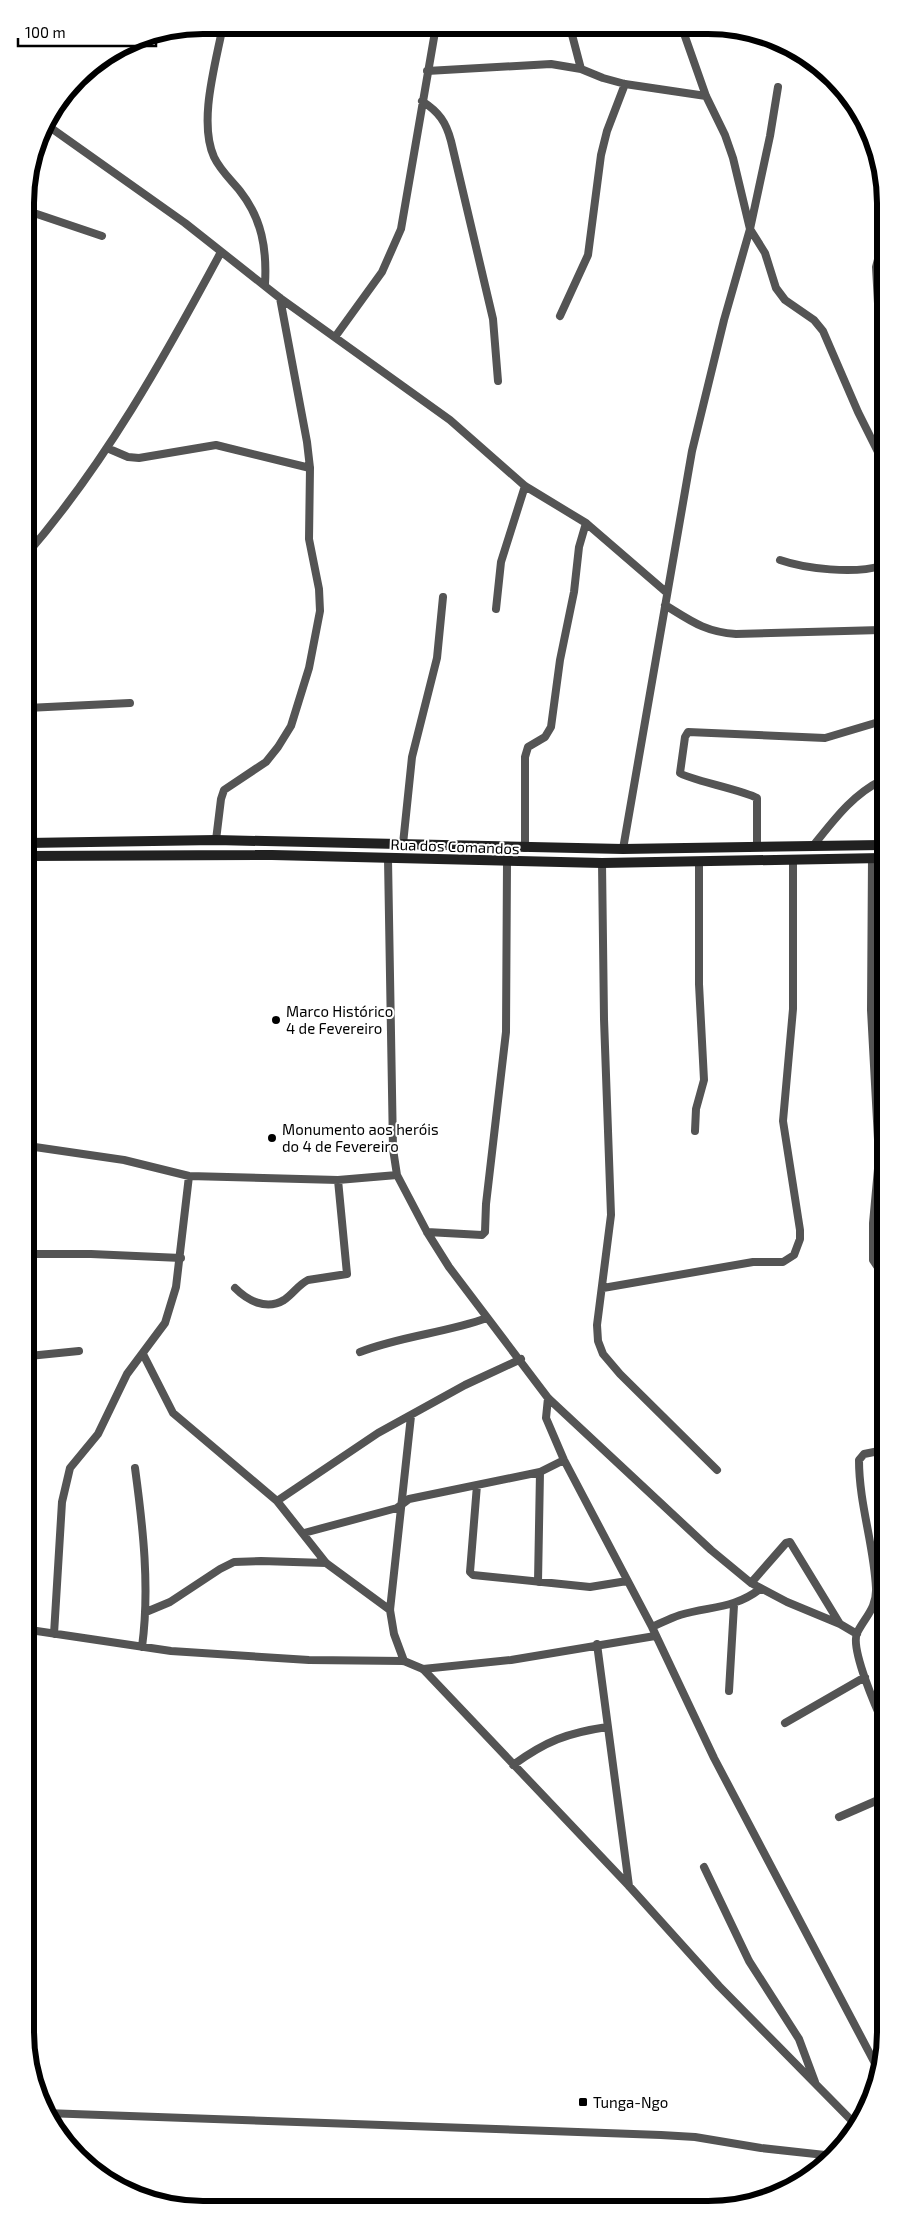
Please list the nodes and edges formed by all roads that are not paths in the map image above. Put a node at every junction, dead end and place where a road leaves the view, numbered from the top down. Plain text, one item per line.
1 (221, 34) edge
2 (434, 34) edge
3 (572, 34) edge
4 (684, 34) edge
5 (581, 69) junction
6 (427, 70) junction
7 (626, 84) junction
8 (778, 87) dead end
9 (706, 96) junction
10 (422, 101) junction
11 (51, 128) edge
12 (34, 213) edge
13 (750, 229) junction
14 (102, 236) dead end
15 (221, 252) junction
16 (877, 263) edge
17 (265, 284) junction
18 (877, 285) edge
19 (280, 298) junction
20 (560, 316) dead end
21 (335, 337) junction
22 (498, 380) dead end
23 (107, 448) junction
24 (877, 450) edge
25 (310, 468) junction
26 (525, 486) junction
27 (586, 523) junction
28 (34, 547) edge
29 (780, 560) dead end
30 (877, 567) edge
31 (666, 592) junction
32 (443, 597) dead end
33 (665, 605) junction
34 (496, 610) dead end
35 (877, 630) edge
36 (130, 702) dead end
37 (34, 708) edge
38 (877, 722) edge
39 (877, 783) edge
40 (216, 840) junction
41 (34, 843) edge
42 (402, 844) junction
43 (877, 845) edge
44 (814, 846) junction
45 (757, 847) junction
46 (525, 848) junction
47 (623, 849) junction
48 (34, 856) edge
49 (877, 858) edge
50 (388, 859) junction
51 (793, 861) junction
52 (699, 862) junction
53 (507, 863) junction
54 (602, 864) junction
55 (877, 1121) edge
56 (695, 1131) dead end
57 (34, 1147) edge
58 (397, 1175) junction
59 (189, 1176) junction
60 (338, 1180) junction
61 (877, 1180) edge
62 (427, 1232) junction
63 (34, 1254) edge
64 (181, 1258) junction
65 (877, 1265) edge
66 (235, 1288) dead end
67 (602, 1288) junction
68 (487, 1318) junction
69 (79, 1351) dead end
70 (360, 1352) dead end
71 (143, 1354) junction
72 (34, 1356) edge
73 (520, 1360) junction
74 (548, 1398) junction
75 (411, 1416) junction
76 (877, 1451) edge
77 (564, 1460) junction
78 (135, 1468) dead end
79 (717, 1470) dead end
80 (540, 1472) junction
81 (477, 1485) junction
82 (277, 1501) junction
83 (403, 1502) junction
84 (304, 1534) junction
85 (326, 1563) junction
86 (626, 1581) junction
87 (538, 1582) junction
88 (751, 1583) junction
89 (760, 1589) junction
90 (875, 1600) joint
91 (734, 1604) junction
92 (390, 1610) junction
93 (146, 1612) junction
94 (840, 1624) junction
95 (652, 1627) junction
96 (34, 1631) edge
97 (54, 1634) junction
98 (856, 1634) junction
99 (655, 1636) junction
100 (597, 1644) junction
101 (142, 1647) junction
102 (404, 1661) junction
103 (423, 1669) junction
104 (865, 1677) junction
105 (729, 1691) dead end
106 (877, 1708) edge
107 (785, 1723) dead end
108 (607, 1727) junction
109 (513, 1766) junction
110 (877, 1800) edge
111 (839, 1817) dead end
112 (704, 1867) dead end
113 (629, 1886) junction
114 (874, 2063) edge
115 (816, 2084) junction
116 (55, 2113) edge
117 (852, 2122) edge
118 (824, 2155) edge

1 - 17 street
2 - 6 street
3 - 5 street
4 - 9 street
5 - 6 street
5 - 7 street
6 - 10 street
7 - 9 street
7 - 20 street
8 - 13 street
9 - 13 street
10 - 21 street
10 - 22 street
11 - 15 street
12 - 14 street
13 - 24 street
13 - 31 street
15 - 17 street
15 - 23 street
16 - 18 street
17 - 19 street
19 - 21 street
19 - 25 street
21 - 26 street
23 - 25 street
23 - 28 street
25 - 40 street
26 - 27 street
26 - 34 street
27 - 31 street
27 - 46 street
29 - 30 street
31 - 33 street
32 - 42 street
33 - 35 street
33 - 47 street
36 - 37 street
38 - 45 street
39 - 44 street
40 - 41 main road, Rua dos Comandos
40 - 42 main road, Rua dos Comandos
42 - 46 main road, Rua dos Comandos
43 - 44 main road, Rua dos Comandos
44 - 45 main road, Rua dos Comandos
45 - 47 main road, Rua dos Comandos
46 - 47 main road, Rua dos Comandos
48 - 50 main road, Rua dos Comandos
49 - 51 main road, Rua dos Comandos
49 - 55 street
50 - 53 main road, Rua dos Comandos
50 - 58 street
51 - 52 main road, Rua dos Comandos
51 - 67 street
52 - 54 main road, Rua dos Comandos
52 - 56 street
53 - 54 main road, Rua dos Comandos
53 - 62 street
54 - 67 street
57 - 59 street
58 - 60 street
58 - 62 street
59 - 60 street
59 - 64 street
60 - 66 street
61 - 65 street
62 - 68 street
63 - 64 street
64 - 71 street
67 - 79 street
68 - 70 street
68 - 73 street
69 - 72 street
71 - 82 street
71 - 97 street
73 - 74 street
73 - 75 street
74 - 77 street
74 - 88 street
75 - 82 street
75 - 83 street
76 - 90 street
77 - 80 street
77 - 86 street
78 - 93 street
80 - 81 street
80 - 87 street
81 - 83 street
81 - 87 street
82 - 84 street
83 - 84 street
83 - 92 street
84 - 85 street
85 - 92 street
85 - 93 street
86 - 87 street
86 - 95 street
88 - 89 street
88 - 94 street
89 - 91 street
89 - 94 street
90 - 98 street
91 - 95 street
91 - 105 street
92 - 102 street
93 - 101 street
94 - 98 street
95 - 99 street
96 - 97 street
97 - 101 street
98 - 104 street
99 - 100 street
99 - 114 street
100 - 103 street
100 - 108 street
101 - 102 street
102 - 103 street
103 - 109 street
104 - 106 street
104 - 107 street
108 - 109 street
108 - 113 street
109 - 113 street
110 - 111 street
112 - 115 street
113 - 115 street
115 - 117 street
116 - 118 street

